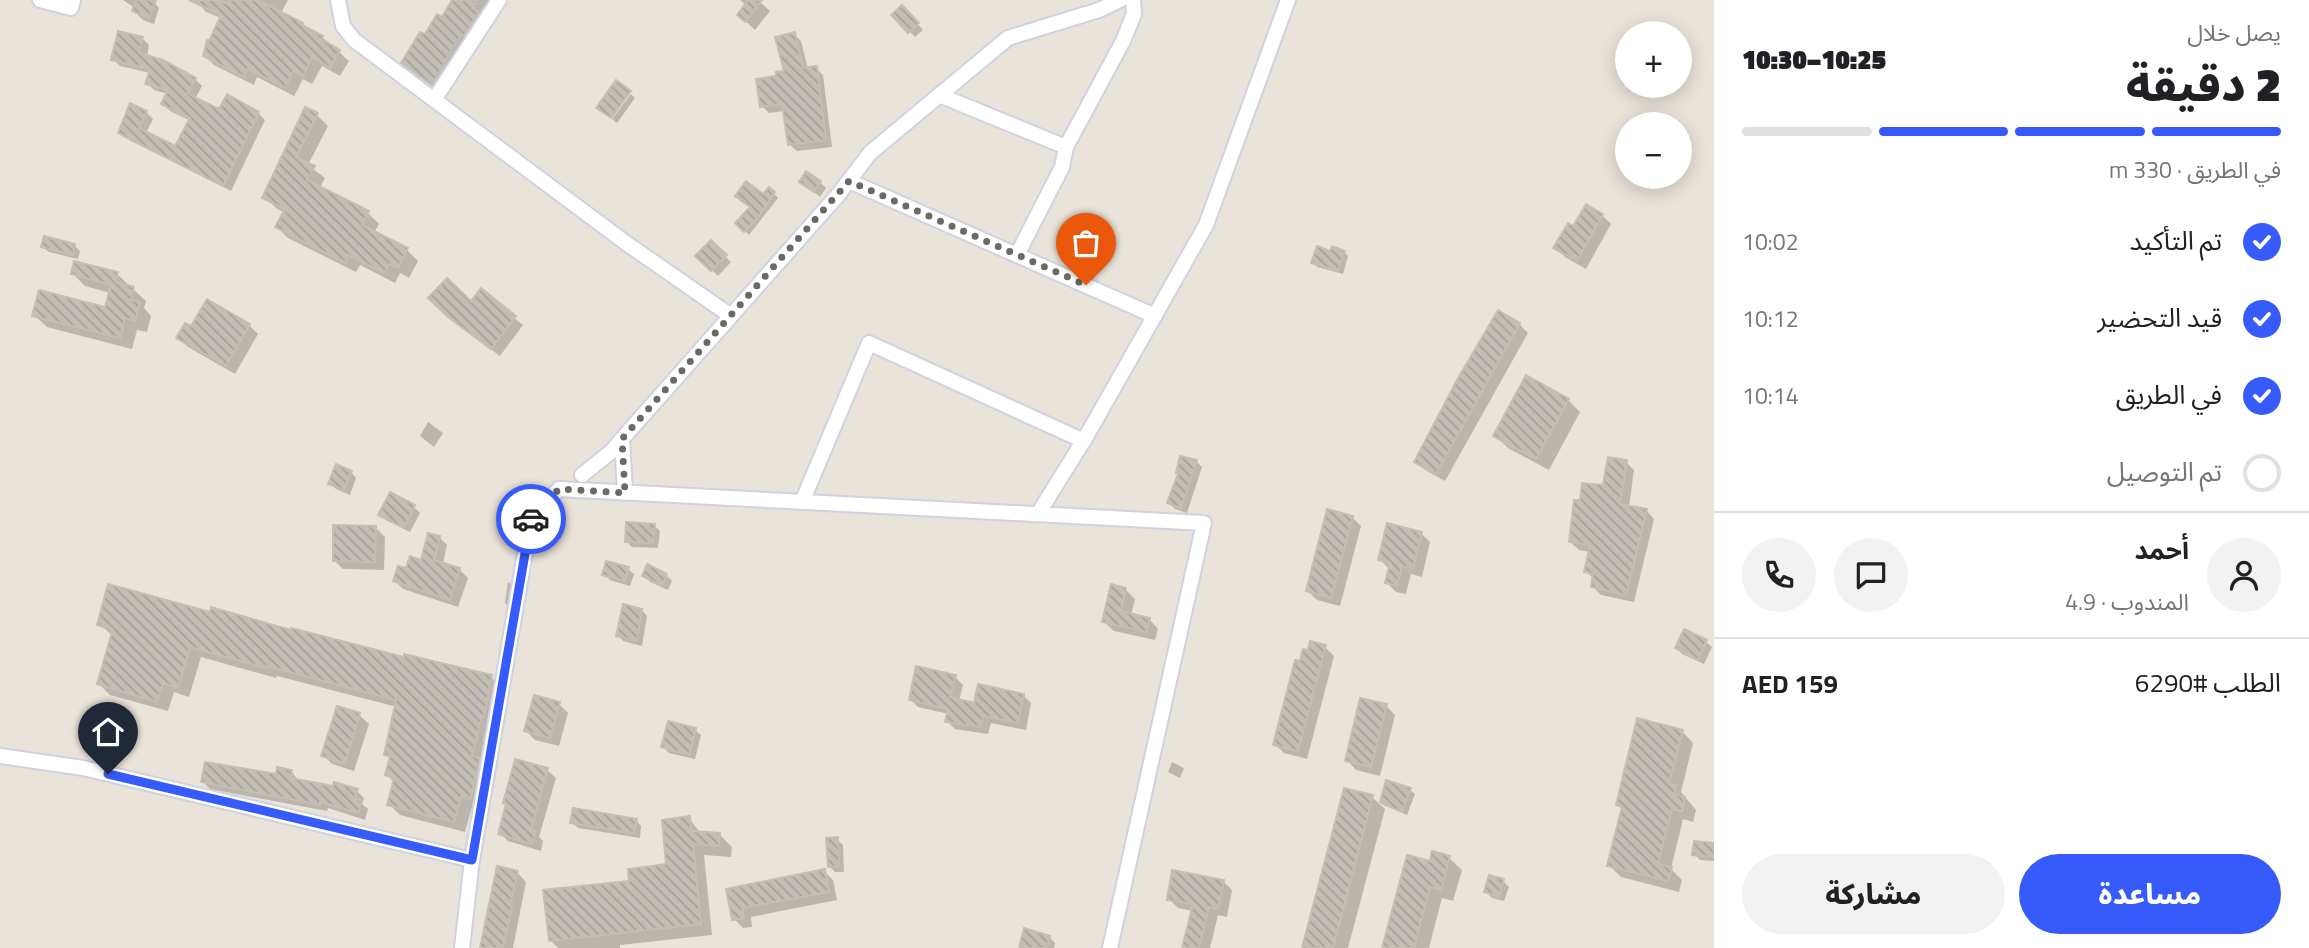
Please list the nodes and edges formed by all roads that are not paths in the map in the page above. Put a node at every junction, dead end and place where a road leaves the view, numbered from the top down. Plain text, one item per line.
1 (40, 0) edge
2 (73, 0) edge
3 (338, 0) edge
4 (499, 0) edge
5 (1120, 0) edge
6 (1133, 0) edge
7 (1289, 0) edge
8 (939, 95) junction
9 (434, 100) junction
10 (1066, 147) junction
11 (849, 181) junction
12 (1017, 255) junction
13 (731, 316) junction
14 (1155, 316) junction
15 (622, 439) junction
16 (1084, 441) junction
17 (582, 475) dead end
18 (625, 493) junction
19 (802, 502) junction
20 (1038, 514) junction
21 (0, 756) edge
22 (472, 860) junction
23 (462, 948) edge
24 (1110, 948) edge

1 - 2 street
3 - 9 street
4 - 9 street
5 - 8 street
6 - 10 street
7 - 14 street
8 - 10 street
8 - 11 street
9 - 13 street
10 - 12 street
11 - 12 street
11 - 13 street
12 - 14 street
13 - 15 street
14 - 16 street
15 - 17 street
15 - 18 street
16 - 19 street
16 - 20 street
18 - 19 street
18 - 22 street
19 - 20 street
20 - 24 street
21 - 22 street
22 - 23 street

